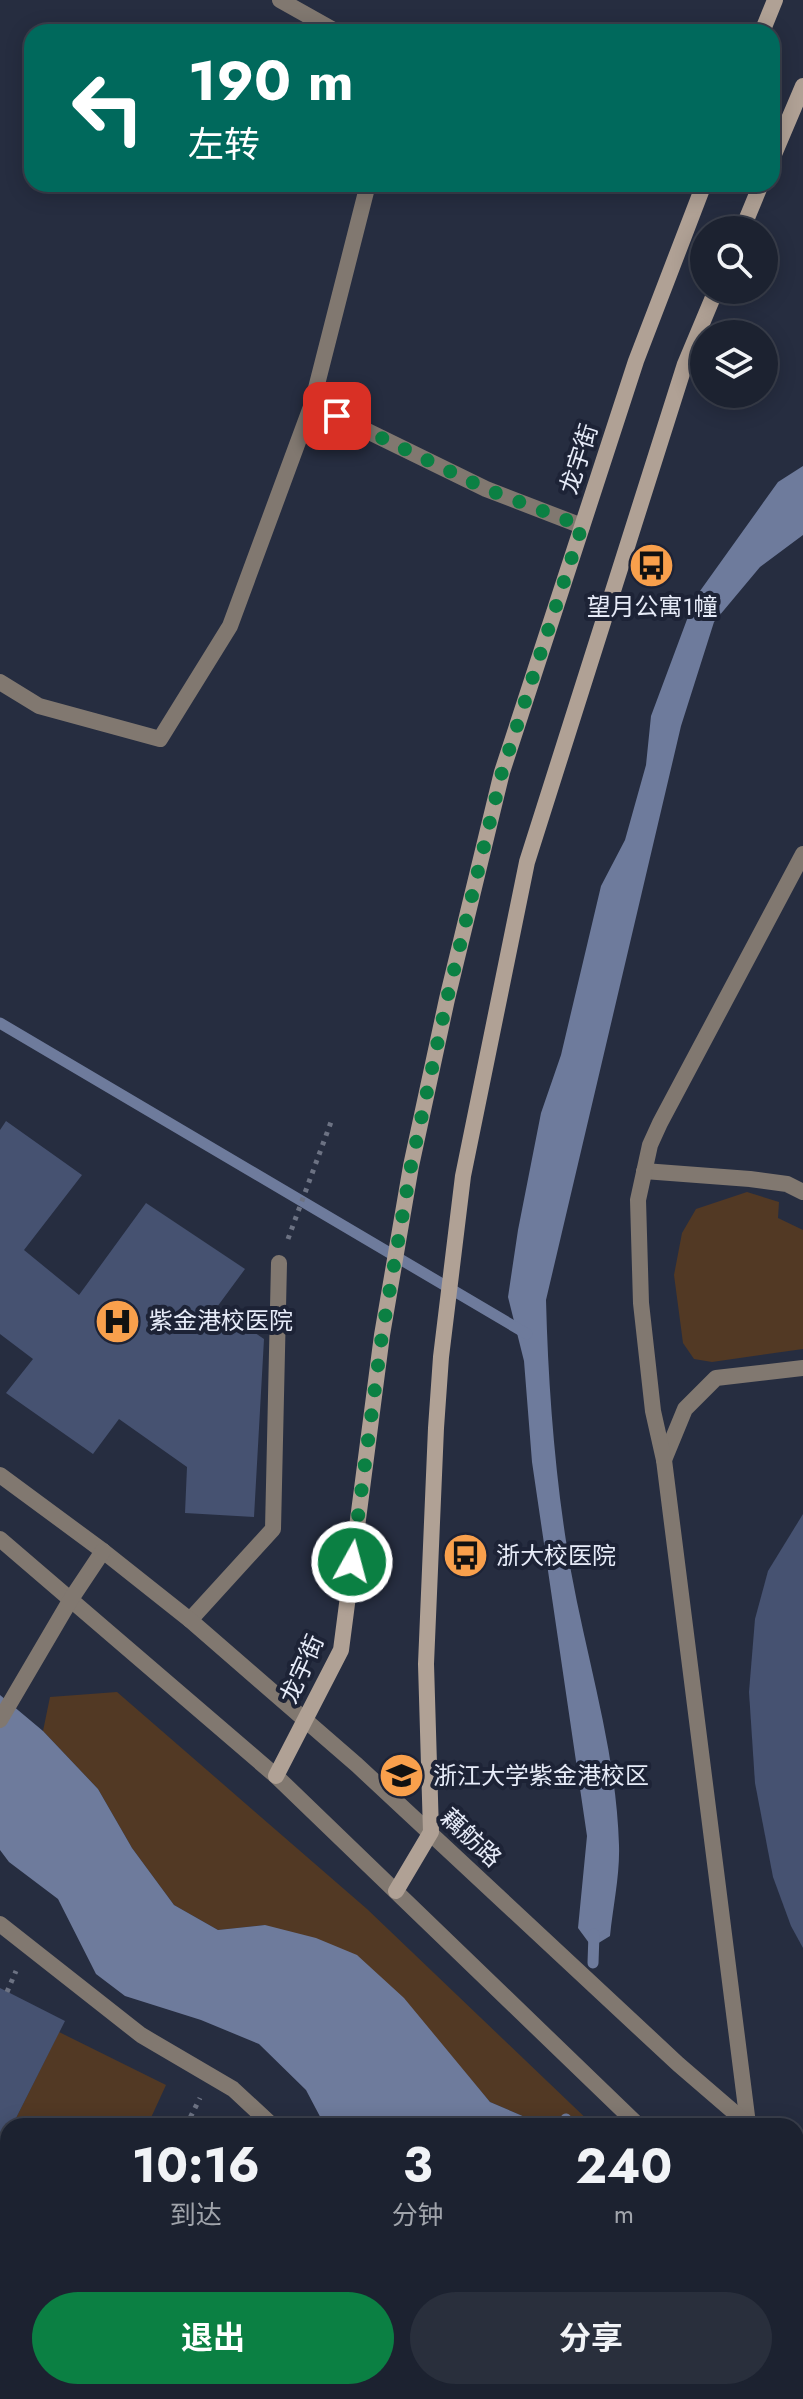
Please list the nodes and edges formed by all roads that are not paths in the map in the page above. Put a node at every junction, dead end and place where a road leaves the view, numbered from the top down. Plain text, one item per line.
1 (280, 0) edge
2 (775, 0) edge
3 (323, 24) edge
4 (765, 24) edge
5 (803, 86) edge
6 (780, 140) edge
7 (366, 192) edge
8 (701, 192) edge
9 (758, 192) edge
10 (748, 216) edge
11 (710, 304) edge
12 (312, 404) junction
13 (582, 526) junction
14 (0, 682) edge
15 (803, 854) edge
16 (644, 1171) junction
17 (803, 1192) edge
18 (279, 1263) road end
19 (803, 1368) edge
20 (664, 1460) junction
21 (0, 1475) edge
22 (0, 1539) edge
23 (103, 1551) junction
24 (71, 1599) junction
25 (190, 1620) junction
26 (0, 1720) edge
27 (305, 1720) junction
28 (276, 1776) junction
29 (431, 1832) junction
30 (396, 1891) junction
31 (0, 1924) edge
32 (264, 2118) edge
33 (631, 2118) edge
34 (741, 2118) edge
35 (748, 2118) edge

1 - 3 street
2 - 4 street
5 - 6 street
7 - 12 street
8 - 13 street, 龙宇街
9 - 10 street
11 - 29 street
12 - 13 street
12 - 14 street
13 - 27 street, 龙宇街
15 - 16 street
16 - 17 street
16 - 20 street
18 - 25 street
19 - 20 street
20 - 35 street
21 - 23 street, 藕舫路
22 - 24 street
23 - 24 street
23 - 25 street, 藕舫路
24 - 26 street
24 - 28 street
25 - 27 street, 藕舫路
27 - 28 street, 龙宇街
27 - 29 street, 藕舫路
28 - 30 street
29 - 30 street
29 - 34 street, 藕舫路
30 - 33 street
31 - 32 street

